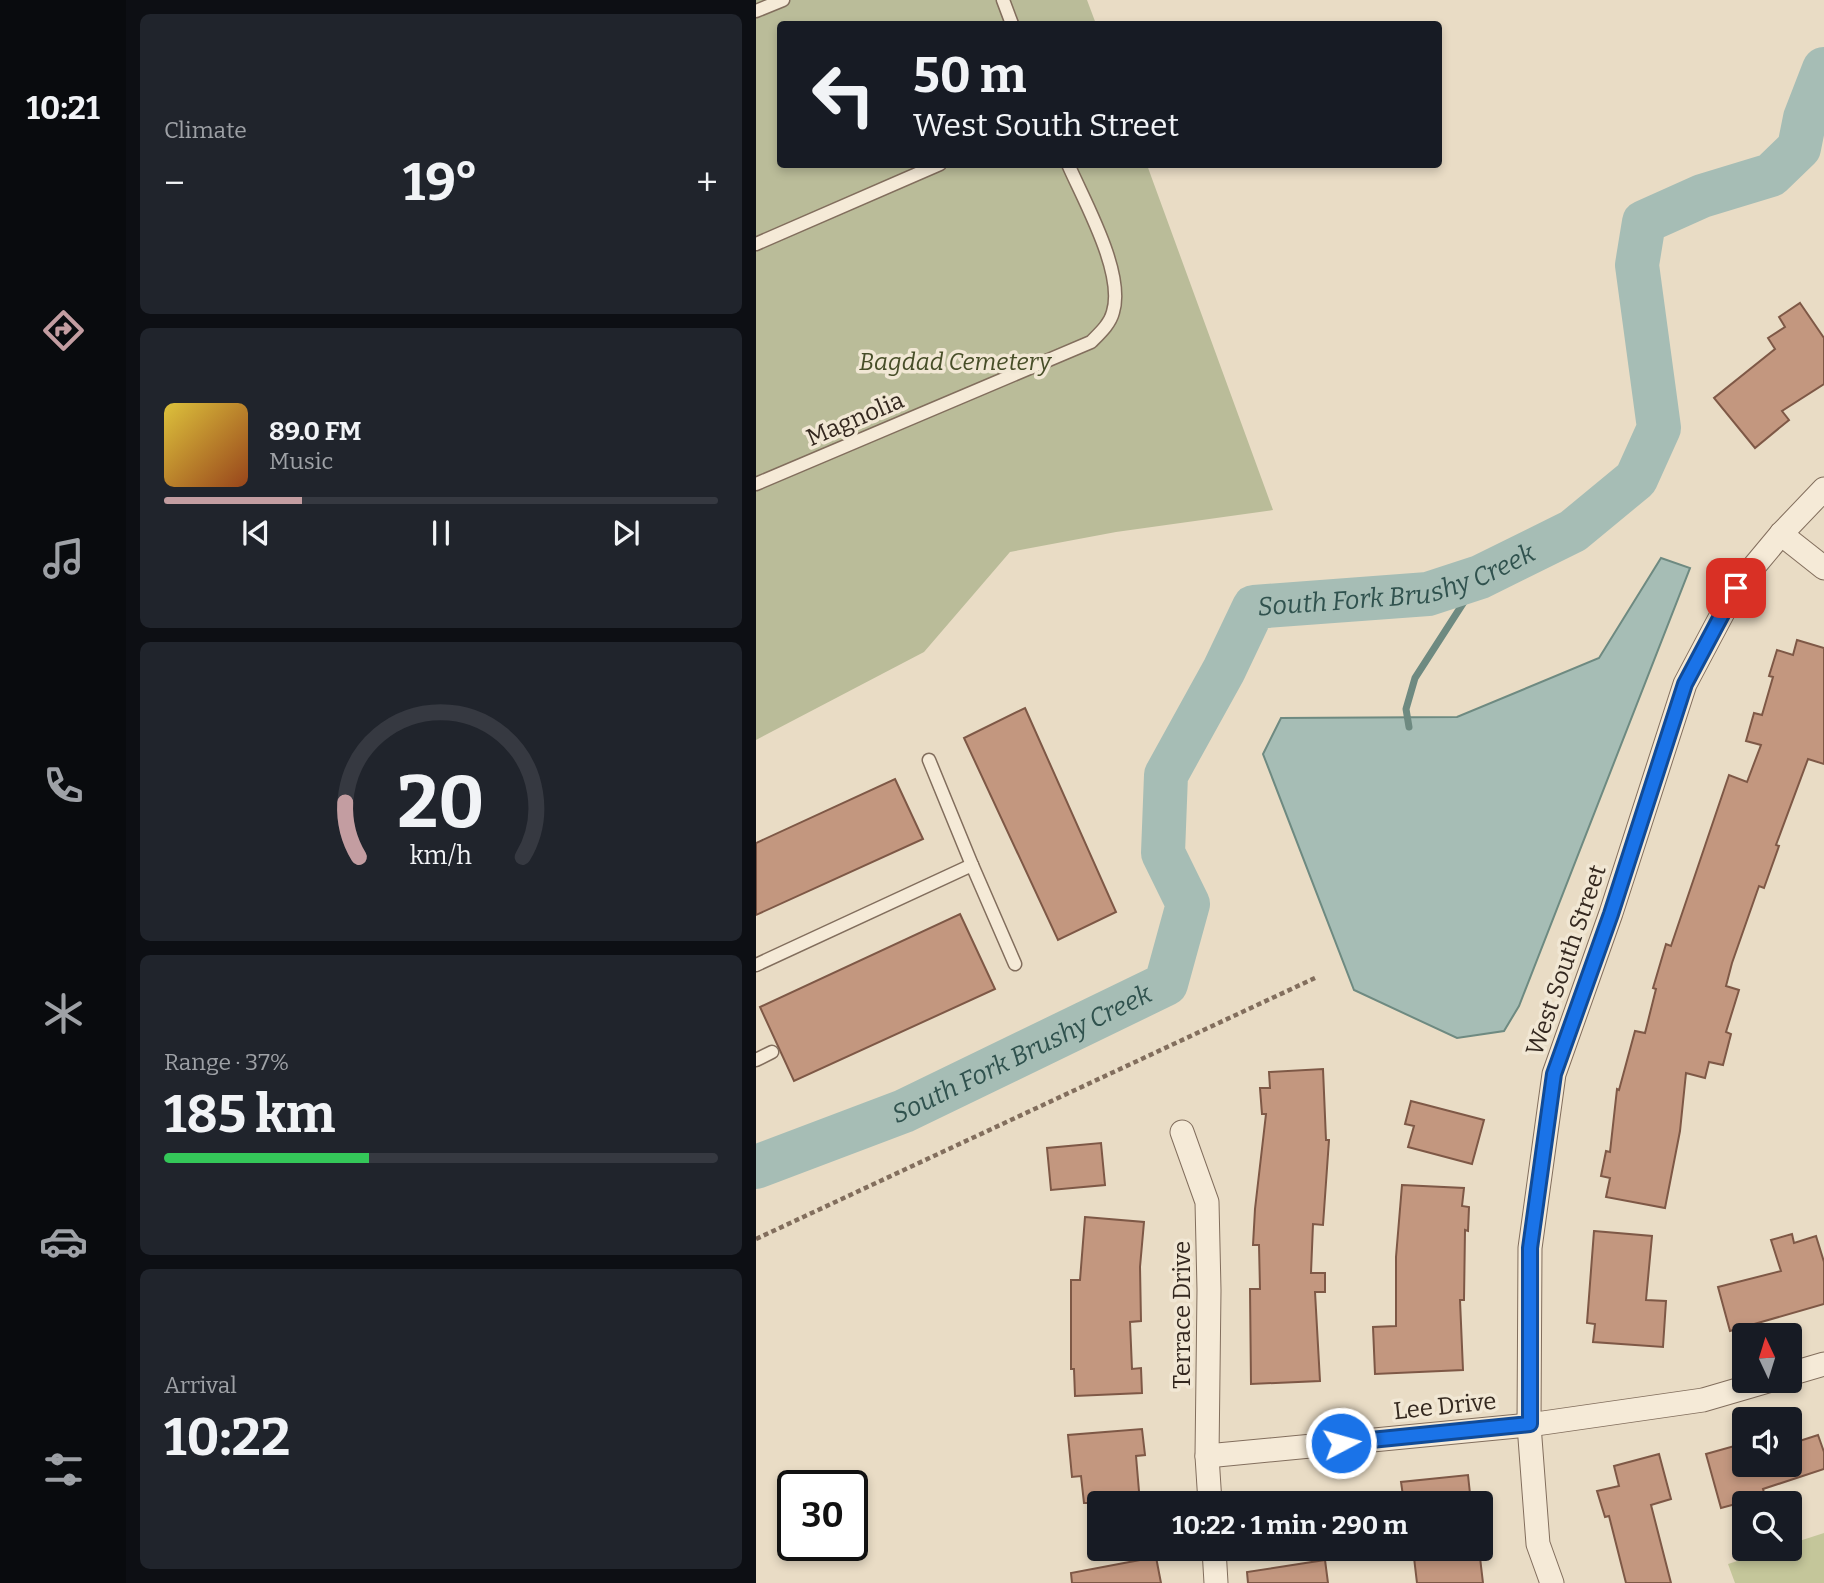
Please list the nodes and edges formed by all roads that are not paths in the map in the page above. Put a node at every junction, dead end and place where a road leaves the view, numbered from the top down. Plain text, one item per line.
1 (783, 0) edge
2 (1003, 0) edge
3 (756, 11) edge
4 (1011, 21) edge
5 (931, 168) edge
6 (1070, 168) edge
7 (756, 244) edge
8 (756, 484) edge
9 (1824, 489) edge
10 (1780, 534) junction
11 (1824, 568) edge
12 (929, 760) dead end
13 (972, 865) junction
14 (1015, 964) dead end
15 (756, 965) edge
16 (772, 1052) dead end
17 (756, 1060) edge
18 (1182, 1132) dead end
19 (1824, 1364) edge
20 (1802, 1370) edge
21 (1732, 1392) edge
22 (1530, 1424) junction
23 (1207, 1456) junction
24 (1209, 1491) edge
25 (1214, 1561) edge
26 (1216, 1583) edge
27 (1552, 1583) edge

1 - 3 lane
2 - 4 lane
5 - 7 lane
6 - 8 lane, Magnolia
9 - 10 street, West South Street
10 - 11 street
10 - 22 street, West South Street
12 - 13 lane
13 - 14 lane
13 - 15 lane
16 - 17 lane
18 - 23 street, Terrace Drive
19 - 20 street
21 - 22 street, Lee Drive
22 - 23 street, Lee Drive
22 - 27 street, West South Street
23 - 24 street, Terrace Drive
25 - 26 street

